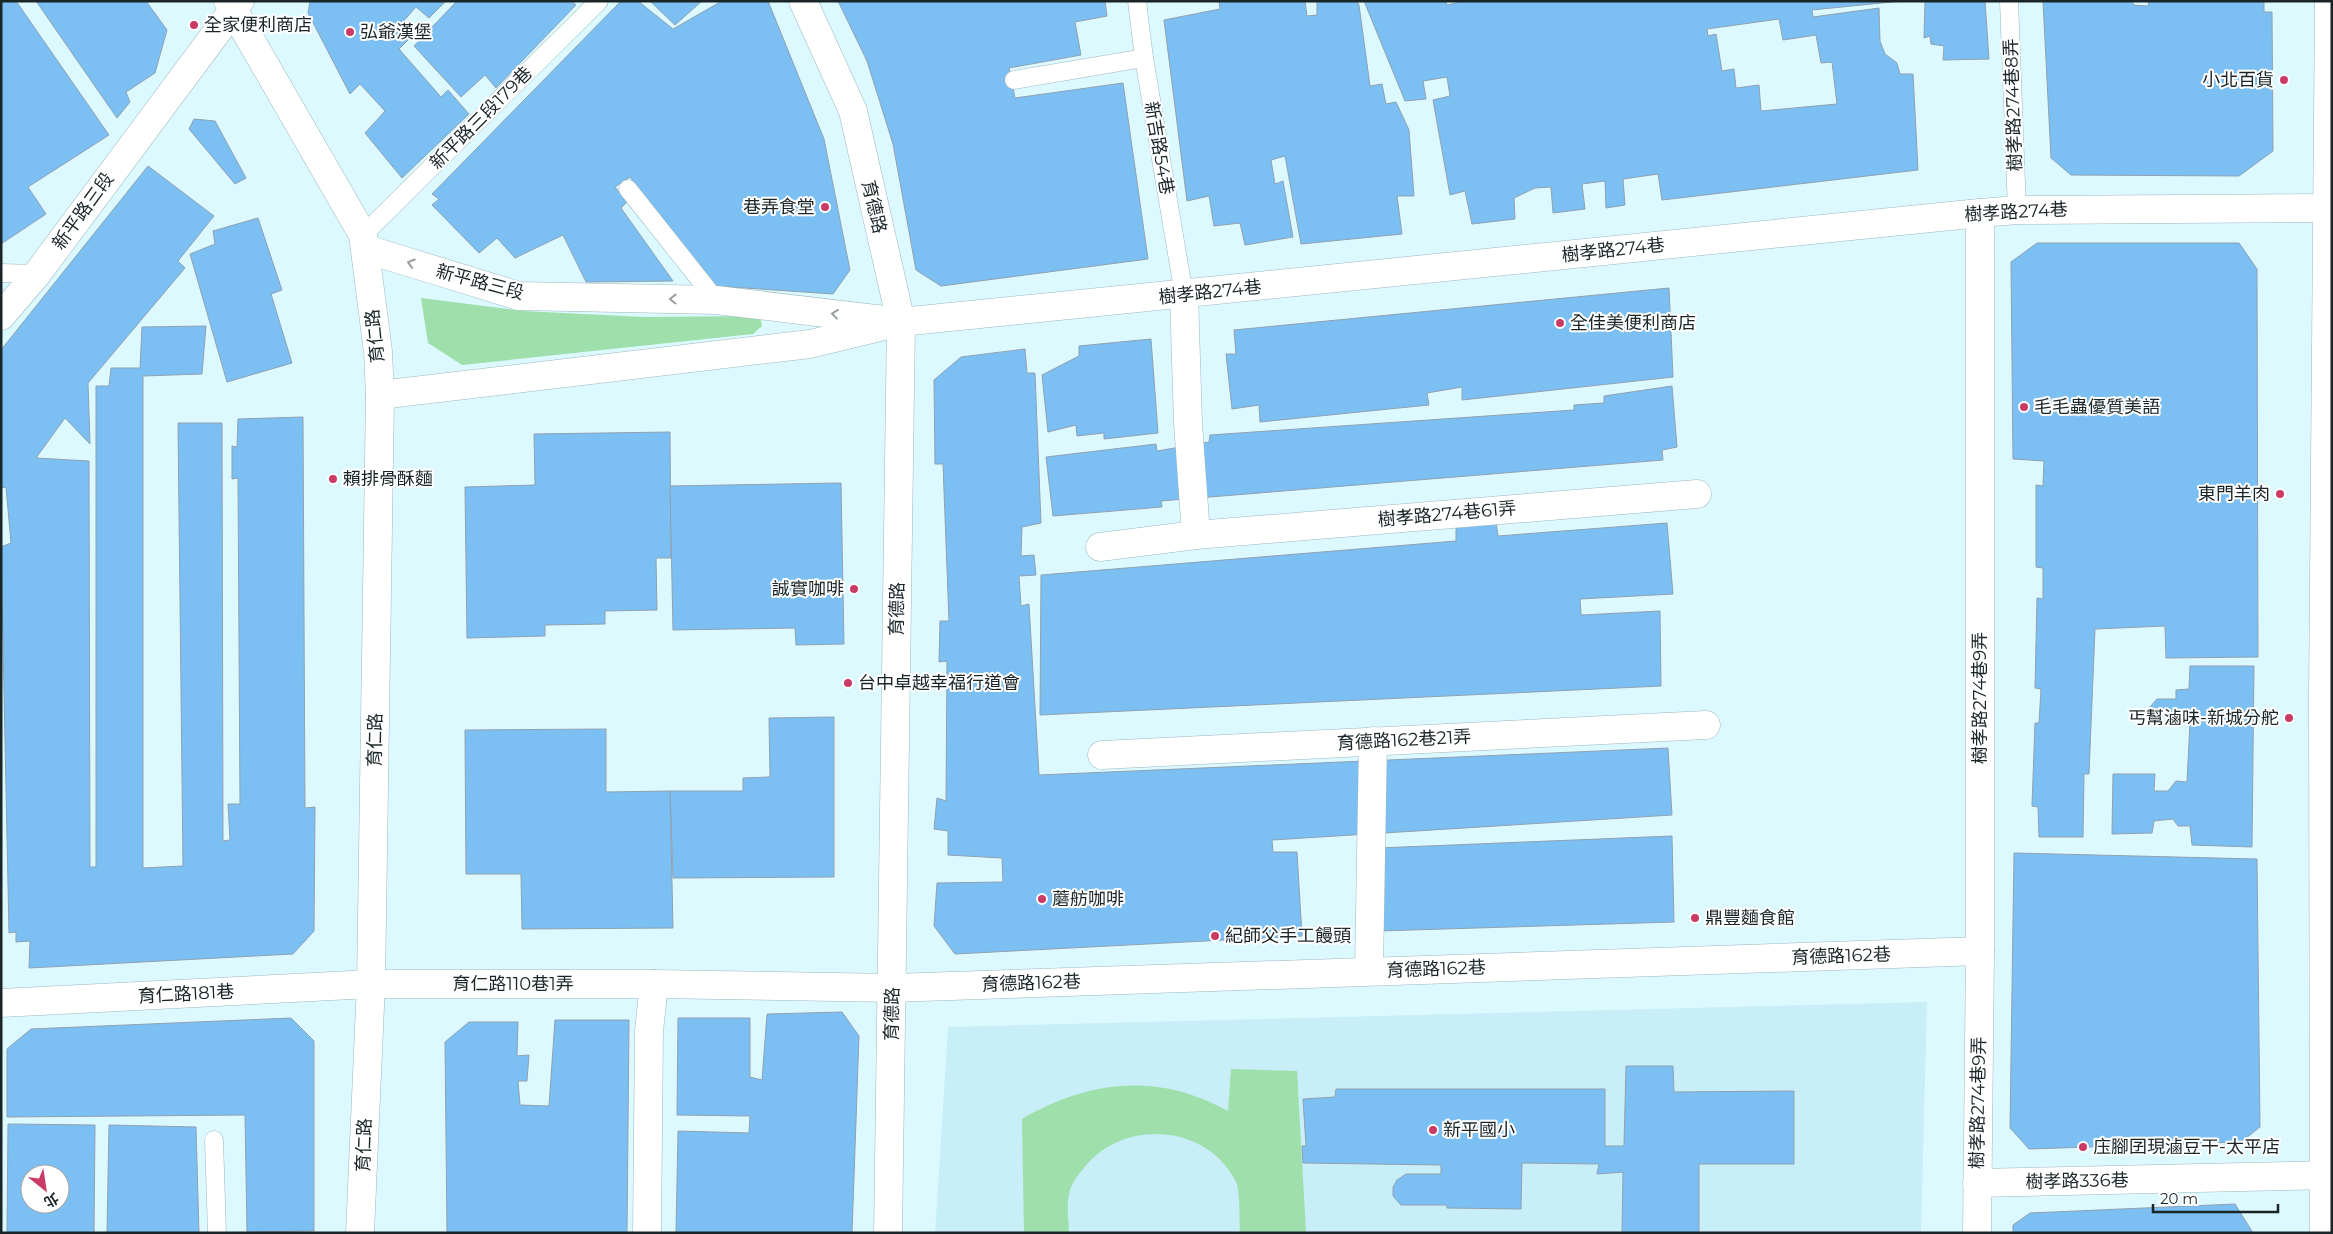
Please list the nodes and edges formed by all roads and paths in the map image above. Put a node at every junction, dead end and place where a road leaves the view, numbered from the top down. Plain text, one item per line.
1 (599, 1) edge
2 (803, 1) edge
3 (1137, 1) edge
4 (2010, 1) edge
5 (2329, 1) edge
6 (234, 4) edge
7 (1144, 58) junction
8 (1014, 80) dead end
9 (628, 189) dead end
10 (2330, 208) edge
11 (2017, 210) junction
12 (1980, 213) junction
13 (364, 242) junction
14 (1, 273) edge
15 (37, 274) junction
16 (1184, 295) junction
17 (716, 300) junction
18 (1, 316) edge
19 (900, 322) junction
20 (380, 395) junction
21 (1697, 494) dead end
22 (1196, 535) junction
23 (1100, 547) dead end
24 (1706, 724) dead end
25 (1373, 741) junction
26 (1102, 755) dead end
27 (1980, 951) junction
28 (1370, 972) junction
29 (371, 984) junction
30 (654, 984) junction
31 (892, 988) junction
32 (1, 1003) edge
33 (214, 1140) dead end
34 (2329, 1175) edge
35 (1978, 1183) junction
36 (217, 1233) edge
37 (360, 1233) edge
38 (649, 1233) edge
39 (888, 1233) edge
40 (1977, 1233) edge
41 (2324, 1233) edge

1 - 13 lane, 新平路三段179巷
2 - 19 street, 育德路
3 - 7 lane, 新吉路54巷
4 - 11 lane, 樹孝路274巷8弄
5 - 10 street
6 - 13 street, 新平路三段
6 - 15 street, 新平路三段
7 - 8 lane
7 - 16 lane, 新吉路54巷
9 - 17 lane
10 - 11 street, 樹孝路274巷
10 - 34 street
11 - 12 street, 樹孝路274巷
12 - 16 street, 樹孝路274巷
12 - 27 street, 樹孝路274巷9弄
17 -> 13 street, 新平路三段
13 - 20 street, 育仁路
14 - 15 lane
15 - 18 street, 新平路三段
16 - 19 street, 樹孝路274巷
16 - 22 street
19 -> 17 street, 新平路三段
19 - 20 street
19 - 31 street, 育德路
20 - 29 street, 育仁路
21 - 22 street, 樹孝路274巷61弄
22 - 23 street, 樹孝路274巷61弄
24 - 25 street, 育德路162巷21弄
25 - 26 street, 育德路162巷21弄
25 - 28 street
27 - 28 street, 育德路162巷
27 - 35 street, 樹孝路274巷9弄
28 - 31 street, 育德路162巷
29 - 30 street, 育仁路110巷1弄
29 - 32 street, 育仁路181巷
29 - 37 street, 育仁路
30 - 31 street, 育仁路110巷1弄
30 - 38 street
31 - 39 street, 育德路
33 - 36 lane
34 - 35 street, 樹孝路336巷
34 - 41 street
35 - 40 street, 樹孝路274巷9弄

